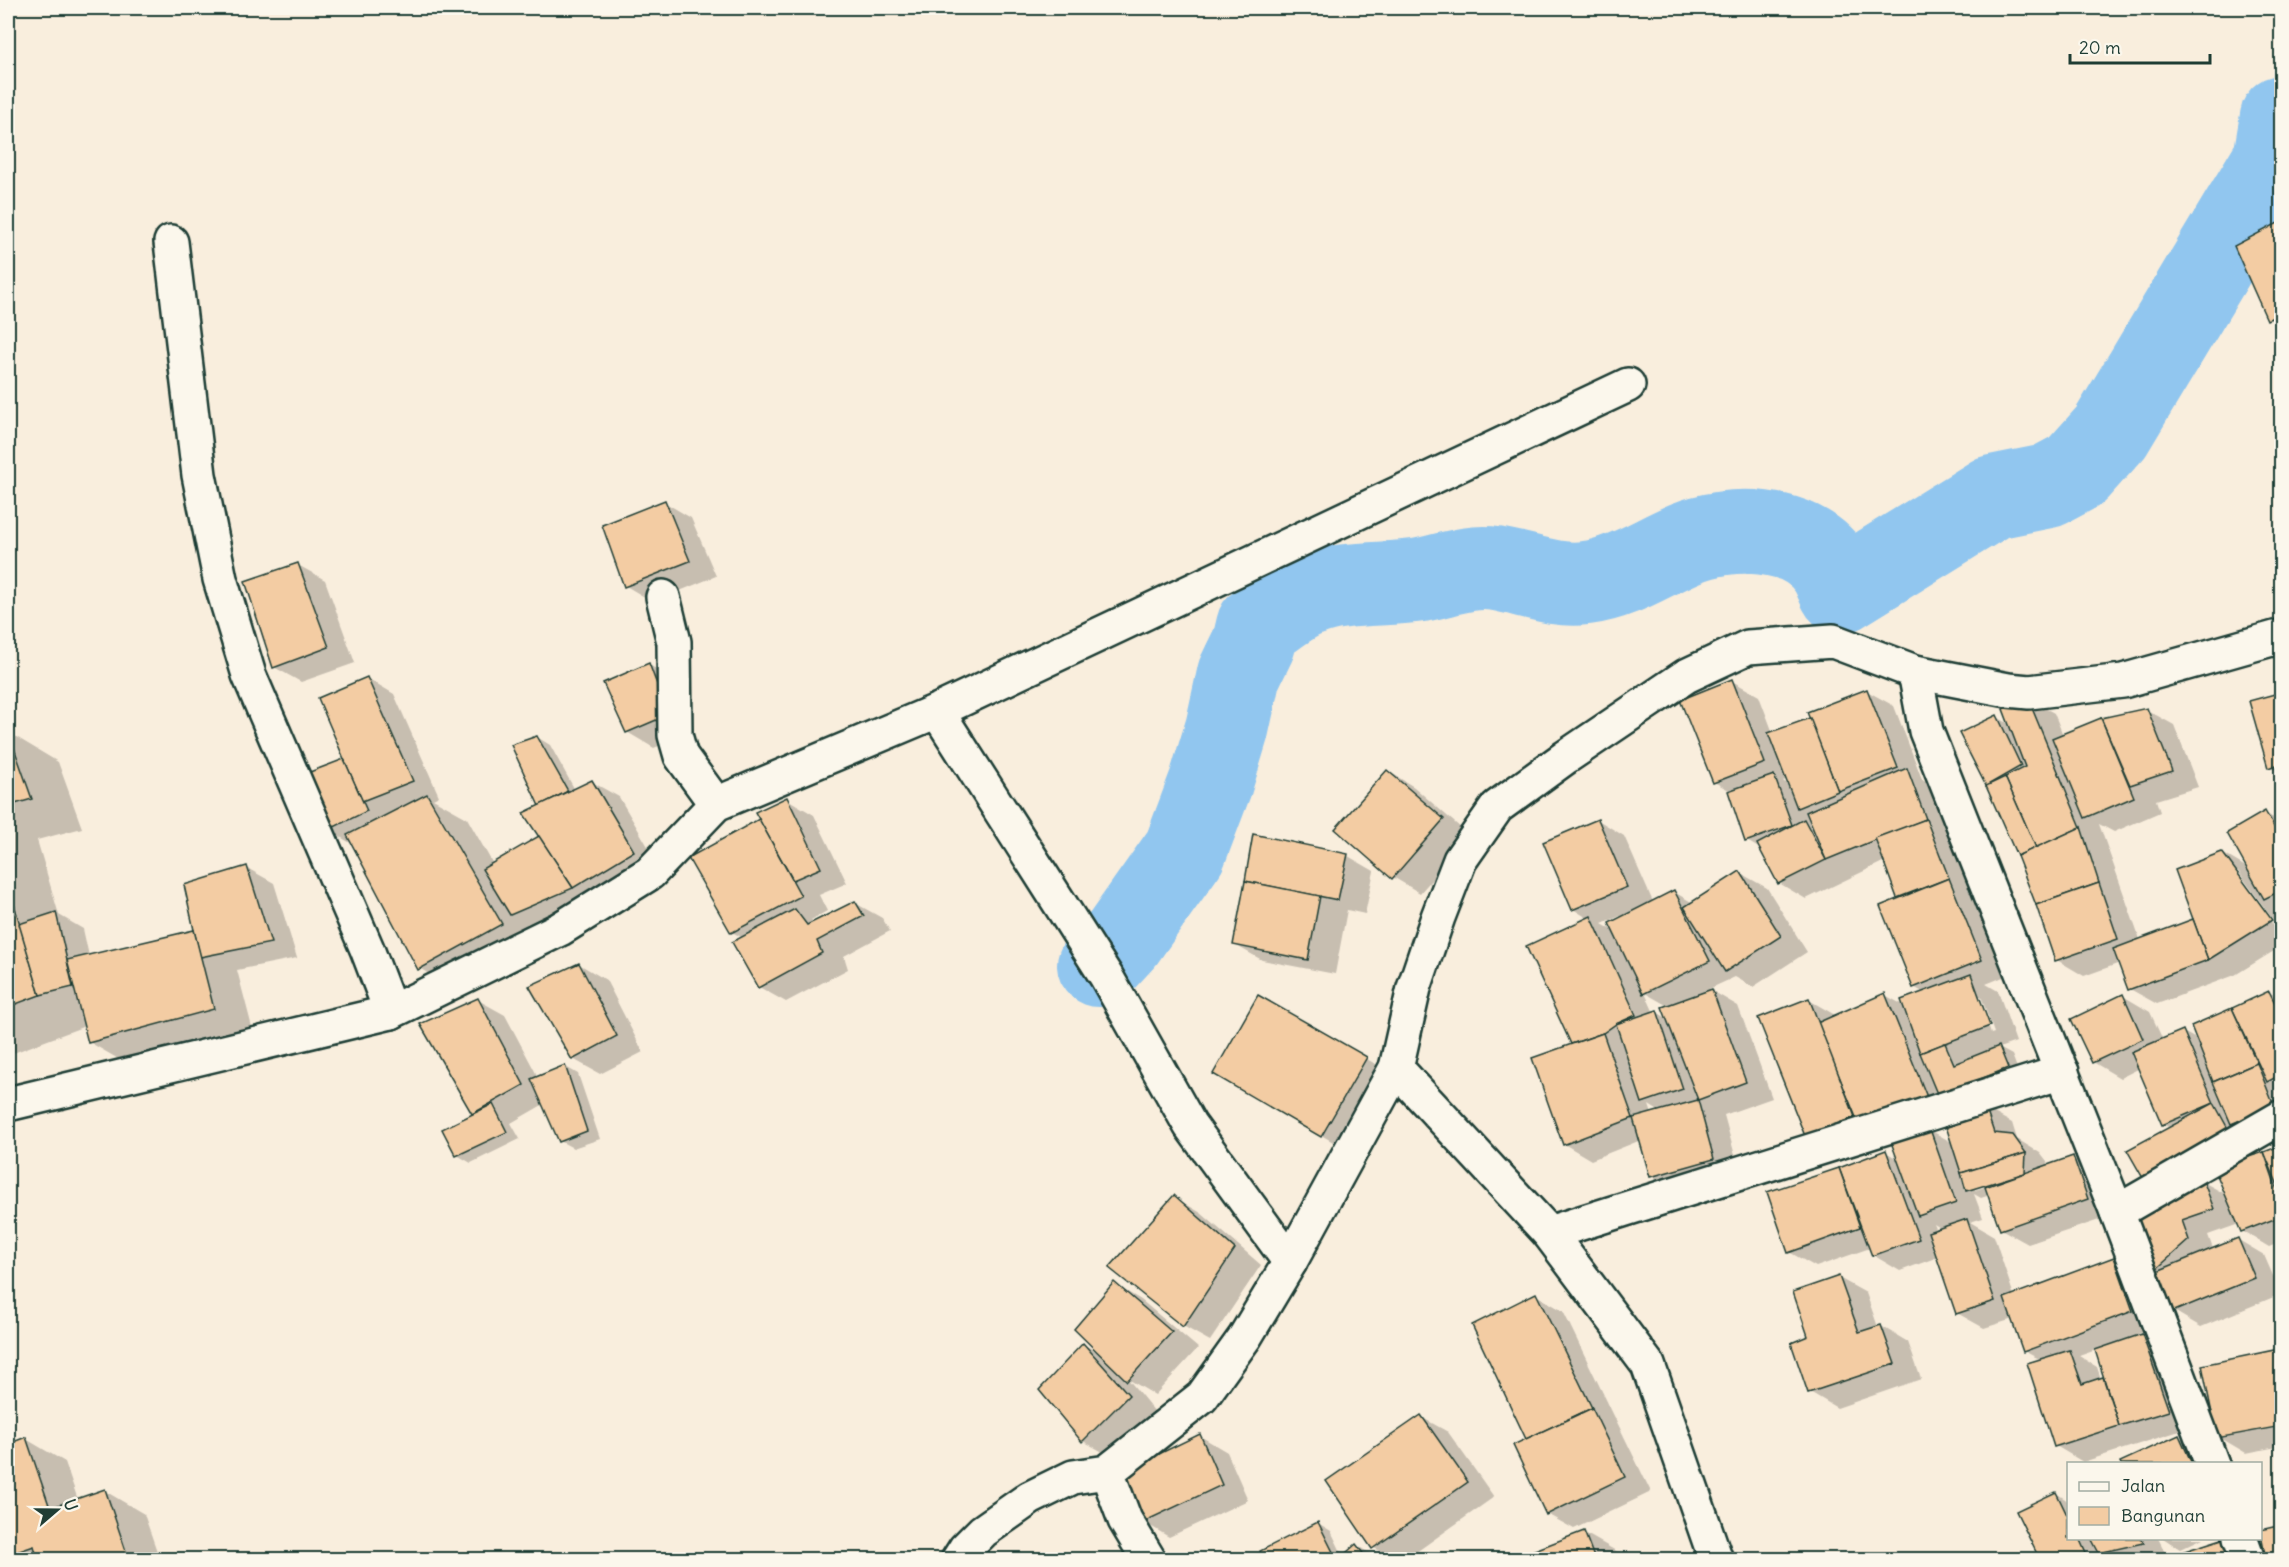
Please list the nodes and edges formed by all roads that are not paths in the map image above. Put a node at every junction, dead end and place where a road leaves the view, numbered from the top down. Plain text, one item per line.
1 (171, 242) dead end
2 (1628, 385) dead end
3 (663, 597) dead end
4 (2282, 636) edge
5 (1915, 672) junction
6 (937, 711) junction
7 (716, 804) junction
8 (391, 1012) junction
9 (1396, 1068) junction
10 (2062, 1072) junction
11 (8, 1104) edge
12 (2282, 1117) edge
13 (2117, 1212) junction
14 (1548, 1233) junction
15 (1290, 1262) junction
16 (2211, 1462) edge
17 (1107, 1473) junction
18 (2240, 1540) edge
19 (958, 1560) edge
20 (1149, 1560) edge
21 (1716, 1560) edge
22 (2248, 1560) edge

1 - 8 street
2 - 6 street
3 - 7 street
4 - 5 street
5 - 9 street
5 - 10 street
6 - 7 street
6 - 15 street
7 - 8 street
8 - 11 street
9 - 14 street
9 - 15 street
10 - 13 street
10 - 14 street
12 - 13 street
13 - 16 street
14 - 21 street
15 - 17 street
17 - 19 street
17 - 20 street
18 - 22 street

